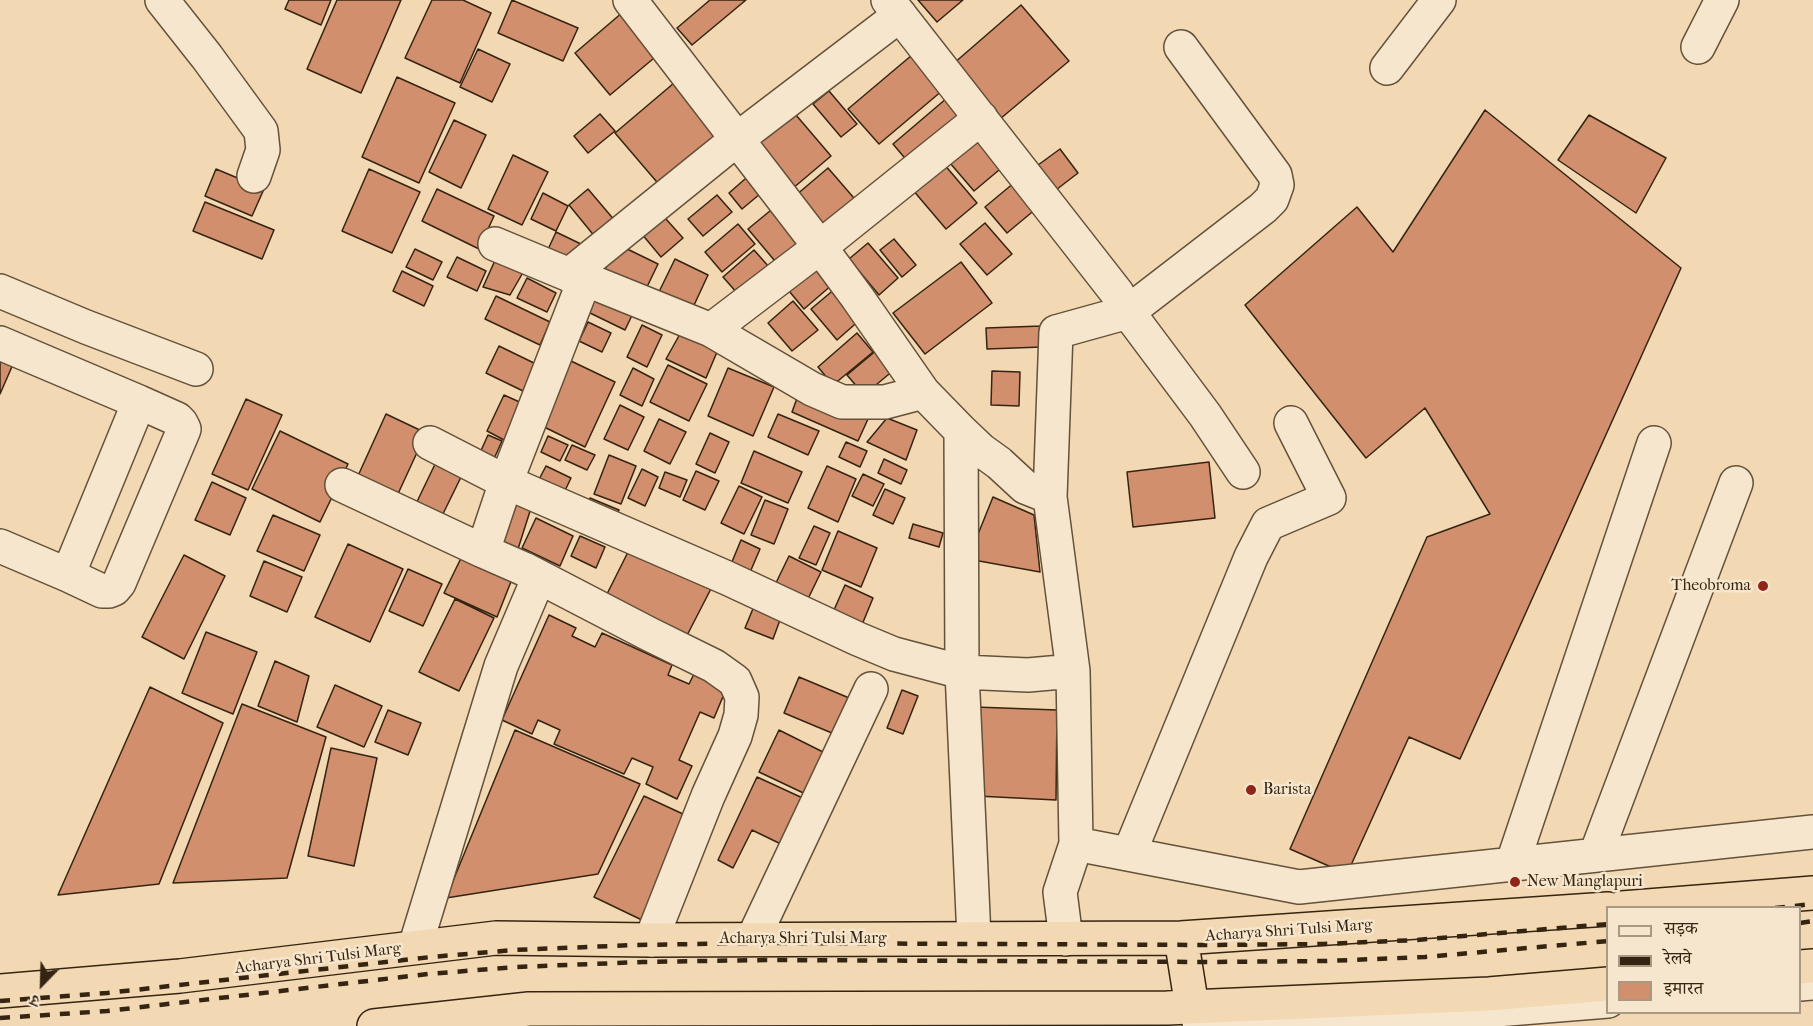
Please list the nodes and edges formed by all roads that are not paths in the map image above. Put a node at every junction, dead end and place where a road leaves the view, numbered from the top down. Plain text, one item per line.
1 (162, 0) edge
2 (630, 0) edge
3 (1439, 0) edge
4 (1722, 0) edge
5 (894, 8) edge
6 (1181, 47) dead end
7 (1698, 47) dead end
8 (1387, 68) dead end
9 (981, 118) junction
10 (736, 140) junction
11 (254, 176) dead end
12 (495, 244) dead end
13 (820, 247) junction
14 (577, 278) junction
15 (0, 291) edge
16 (1128, 312) junction
17 (711, 330) junction
18 (0, 343) edge
19 (196, 369) dead end
20 (923, 392) junction
21 (139, 402) junction
22 (1291, 423) dead end
23 (961, 431) junction
24 (430, 443) dead end
25 (1654, 443) dead end
26 (1243, 472) dead end
27 (506, 482) junction
28 (1736, 483) dead end
29 (342, 484) dead end
30 (1050, 497) junction
31 (0, 546) edge
32 (483, 551) junction
33 (68, 575) junction
34 (539, 577) junction
35 (1073, 671) junction
36 (962, 672) junction
37 (871, 689) dead end
38 (1813, 832) edge
39 (1076, 844) junction
40 (1129, 854) junction
41 (1596, 854) junction
42 (1512, 865) junction
43 (1813, 893) edge
44 (1647, 906) edge
45 (1606, 909) edge
46 (974, 938) junction
47 (1181, 938) junction
48 (753, 939) junction
49 (1066, 939) junction
50 (651, 940) junction
51 (415, 947) junction
52 (1606, 984) edge
53 (0, 991) edge
54 (1606, 1001) edge
55 (1192, 1007) junction
56 (1336, 1022) edge
57 (374, 1026) edge
58 (500, 1026) edge

1 - 11 street
2 - 10 street
3 - 8 street
4 - 7 street
5 - 9 street
5 - 10 street
6 - 16 street
9 - 13 street
9 - 16 street
10 - 13 street
10 - 14 street
12 - 14 street
13 - 17 street
13 - 20 street
14 - 17 street
14 - 27 street
15 - 19 street
16 - 26 street
16 - 30 street
17 - 20 street
18 - 21 street
20 - 23 street
21 - 33 street
21 - 33 street
22 - 40 street
23 - 30 street
23 - 36 street
24 - 27 street
25 - 42 street
27 - 32 street
27 - 36 street
28 - 41 street
29 - 32 street
30 - 35 street
31 - 33 street
32 - 34 street
34 - 50 street
34 - 51 street
35 - 36 street
35 - 39 street
36 - 46 street
37 - 48 street
38 - 41 street
39 - 40 street
39 - 49 street
40 - 42 street
41 - 42 street
43 - 44 highway
45 - 47 highway, Acharya Shri Tulsi Marg
46 - 48 highway, Acharya Shri Tulsi Marg
46 - 49 highway, Acharya Shri Tulsi Marg
47 - 49 highway, Acharya Shri Tulsi Marg
47 - 55 highway
48 - 50 highway, Acharya Shri Tulsi Marg
50 - 51 highway, Acharya Shri Tulsi Marg
51 - 53 highway, Acharya Shri Tulsi Marg
52 - 55 highway
54 - 56 street
55 - 57 highway
56 - 58 street

